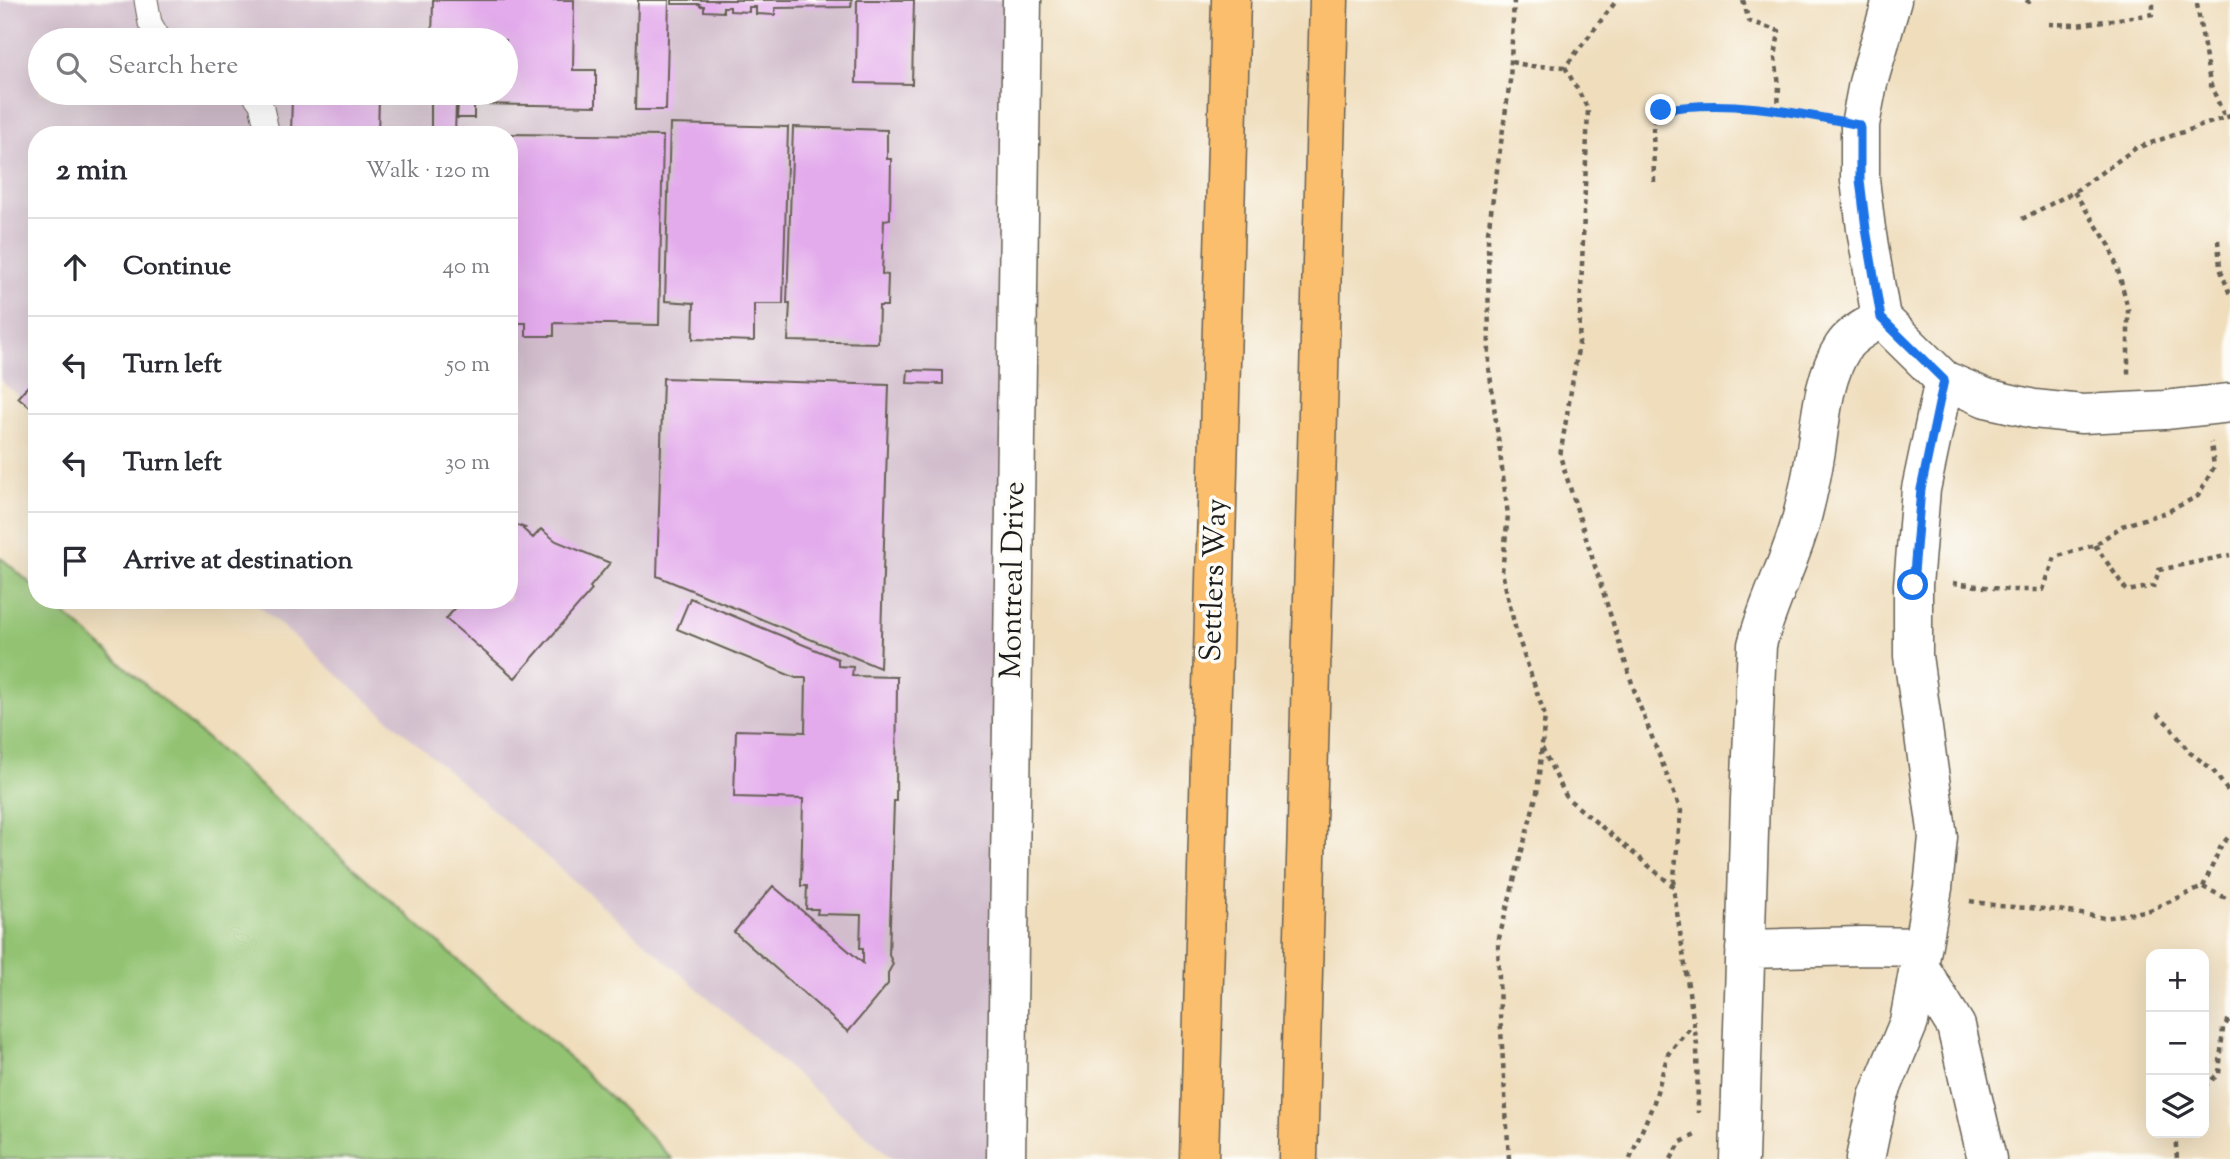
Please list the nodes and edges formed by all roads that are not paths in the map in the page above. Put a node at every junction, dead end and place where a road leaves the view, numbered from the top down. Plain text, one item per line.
1 (146, 0) edge
2 (1021, 0) edge
3 (1231, 0) edge
4 (1329, 0) edge
5 (1892, 0) edge
6 (153, 28) edge
7 (261, 105) edge
8 (266, 126) edge
9 (1881, 318) junction
10 (1944, 380) junction
11 (2218, 404) edge
12 (1745, 949) junction
13 (1921, 958) junction
14 (1006, 1159) edge
15 (1199, 1159) edge
16 (1298, 1159) edge
17 (1739, 1159) edge
18 (1865, 1159) edge
19 (1987, 1159) edge

1 - 6 lane
2 - 14 street, Montreal Drive
3 - 15 highway, Settlers Way
4 - 16 highway
5 - 9 street
7 - 8 lane
9 - 10 street
9 - 12 street
10 - 11 street
10 - 13 street
12 - 13 street
12 - 17 street
13 - 18 street
13 - 19 street

